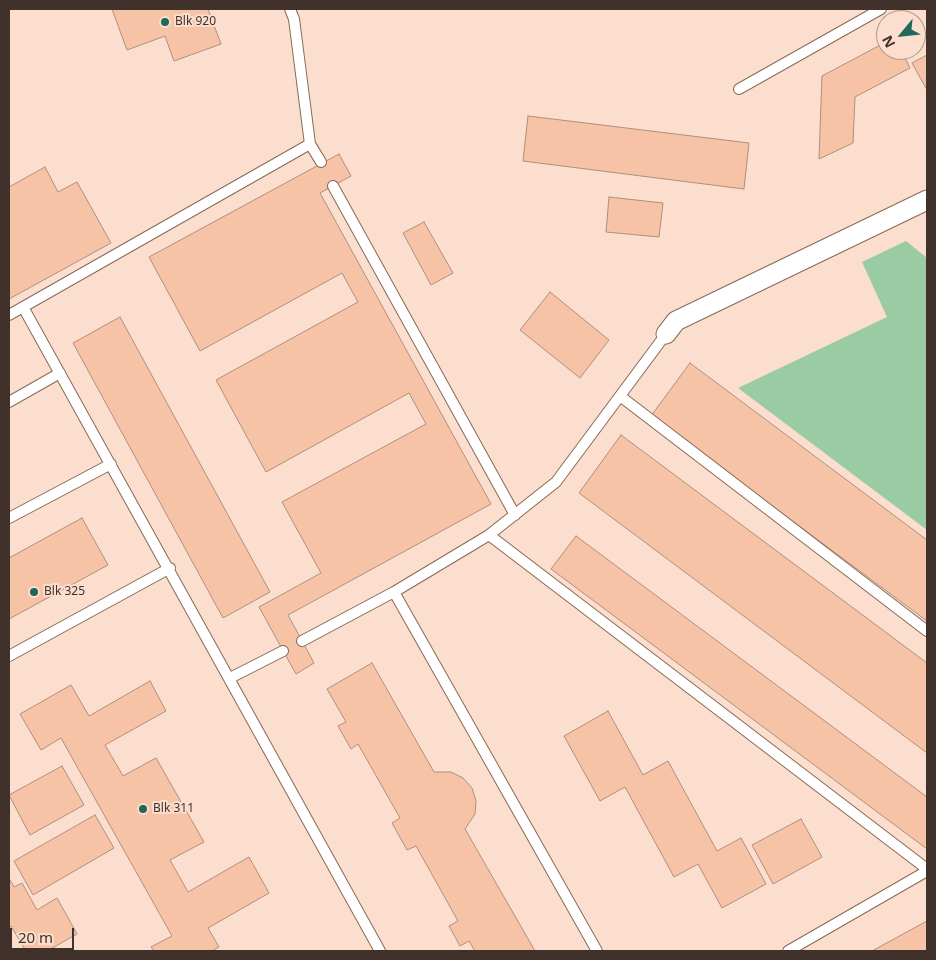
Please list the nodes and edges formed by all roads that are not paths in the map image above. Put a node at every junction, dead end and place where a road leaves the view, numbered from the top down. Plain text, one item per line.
1 (290, 9) edge
2 (881, 9) edge
3 (739, 89) dead end
4 (310, 144) junction
5 (321, 162) dead end
6 (333, 186) dead end
7 (927, 200) edge
8 (23, 307) junction
9 (9, 315) edge
10 (666, 334) joint
11 (60, 373) junction
12 (620, 396) junction
13 (9, 402) edge
14 (111, 464) junction
15 (515, 515) junction
16 (9, 518) edge
17 (489, 535) junction
18 (170, 568) junction
19 (394, 592) junction
20 (927, 631) edge
21 (302, 641) dead end
22 (283, 650) dead end
23 (9, 656) edge
24 (230, 678) junction
25 (927, 870) edge
26 (380, 951) edge
27 (597, 951) edge
28 (788, 951) edge

1 - 4 lane
2 - 3 lane
4 - 5 lane
4 - 8 lane
6 - 15 lane
7 - 10 street
8 - 9 lane
8 - 11 lane
10 - 12 lane
11 - 13 lane
11 - 14 lane
12 - 15 lane
12 - 20 lane
14 - 16 lane
14 - 18 lane
15 - 17 lane
17 - 19 lane
17 - 25 lane
18 - 23 lane
18 - 24 lane
19 - 21 lane
19 - 27 lane
22 - 24 lane
24 - 26 lane
25 - 28 lane

